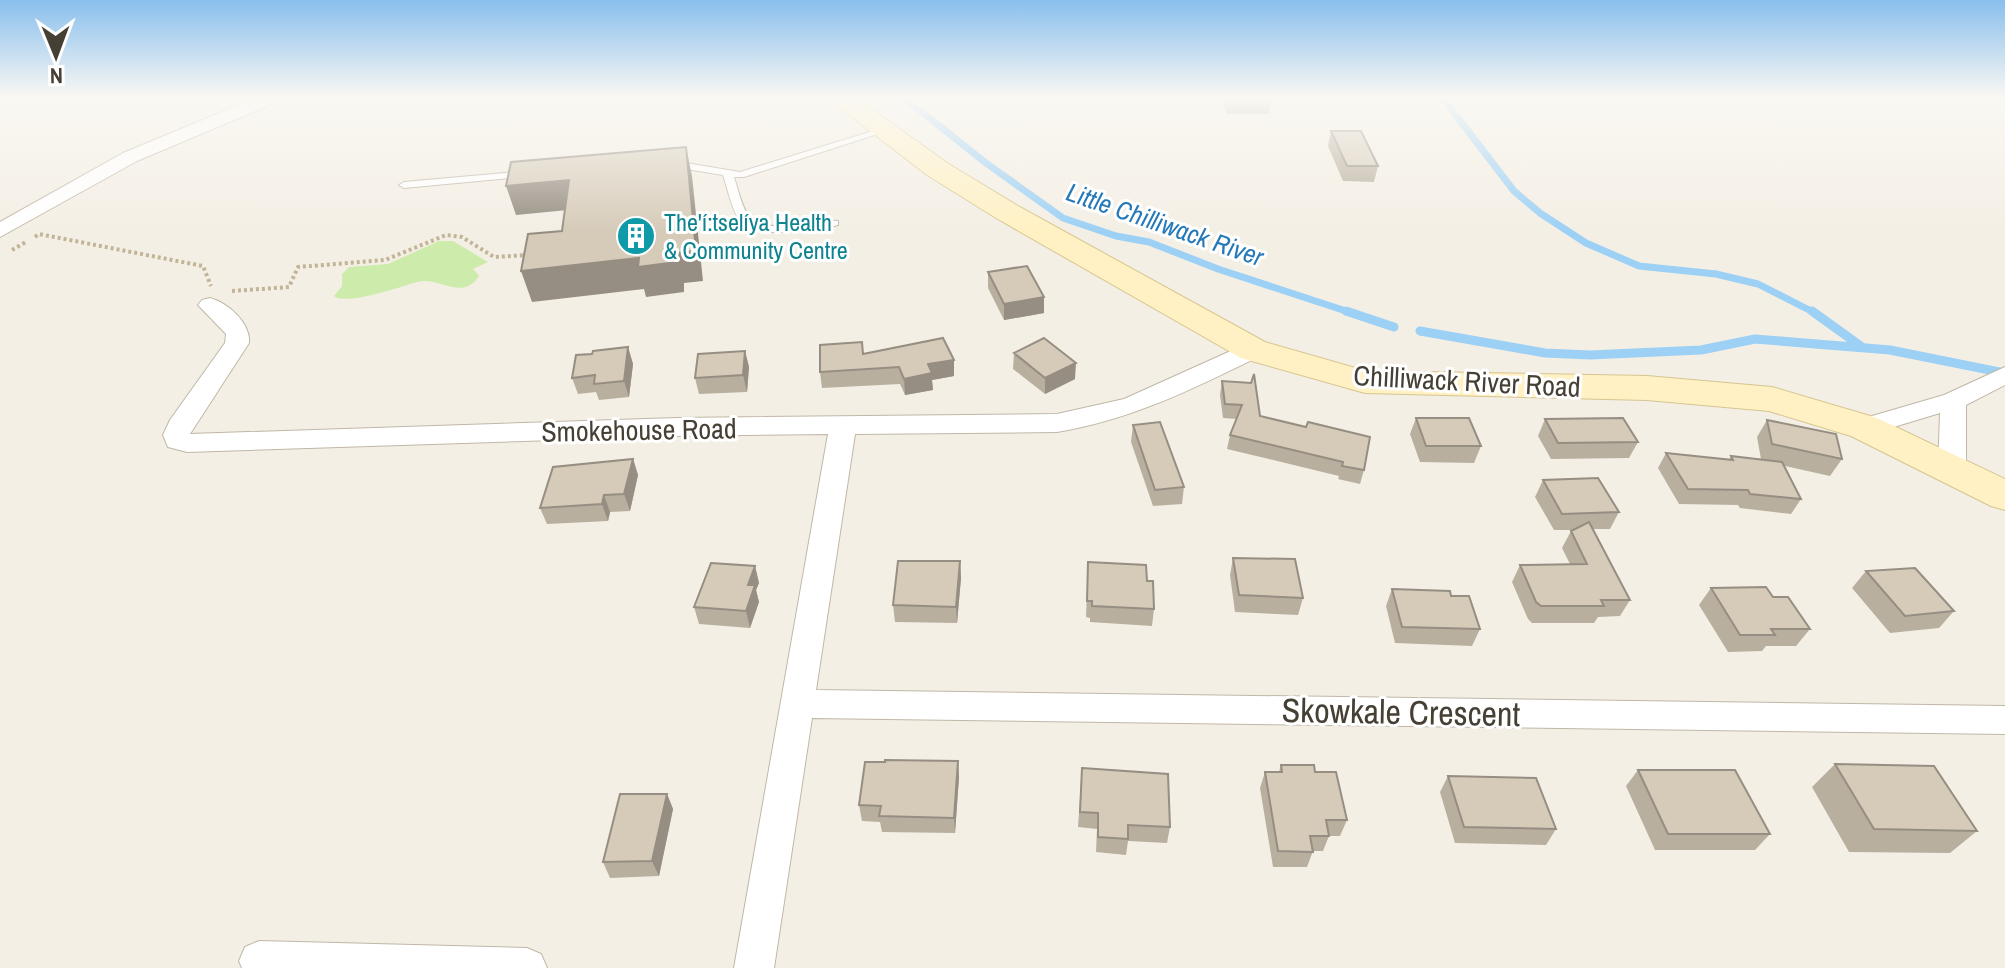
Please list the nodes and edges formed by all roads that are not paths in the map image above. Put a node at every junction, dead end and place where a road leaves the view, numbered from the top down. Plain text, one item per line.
1 (165, 142) edge
2 (847, 142) edge
3 (899, 142) edge
4 (658, 162) edge
5 (539, 173) edge
6 (728, 175) junction
7 (404, 185) dead end
8 (834, 223) dead end
9 (0, 231) edge
10 (210, 305) dead end
11 (1253, 350) junction
12 (2005, 375) edge
13 (1953, 401) junction
14 (843, 426) junction
15 (1864, 427) junction
16 (1952, 470) junction
17 (2005, 496) edge
18 (798, 704) junction
19 (2005, 720) edge
20 (259, 961) dead end
21 (527, 968) edge
22 (754, 968) edge

1 - 9 street
2 - 6 lane
3 - 11 main road, Chilliwack River Road
4 - 6 lane
5 - 7 lane
6 - 8 lane
10 - 14 street, Smokehouse Road
11 - 14 street, Smokehouse Road
11 - 15 main road, Chilliwack River Road
12 - 13 street
13 - 15 street
13 - 16 street
14 - 18 street
15 - 16 main road, Chilliwack River Road
16 - 17 main road, Chilliwack River Road
18 - 19 street, Skowkale Crescent
18 - 22 street
20 - 21 street

